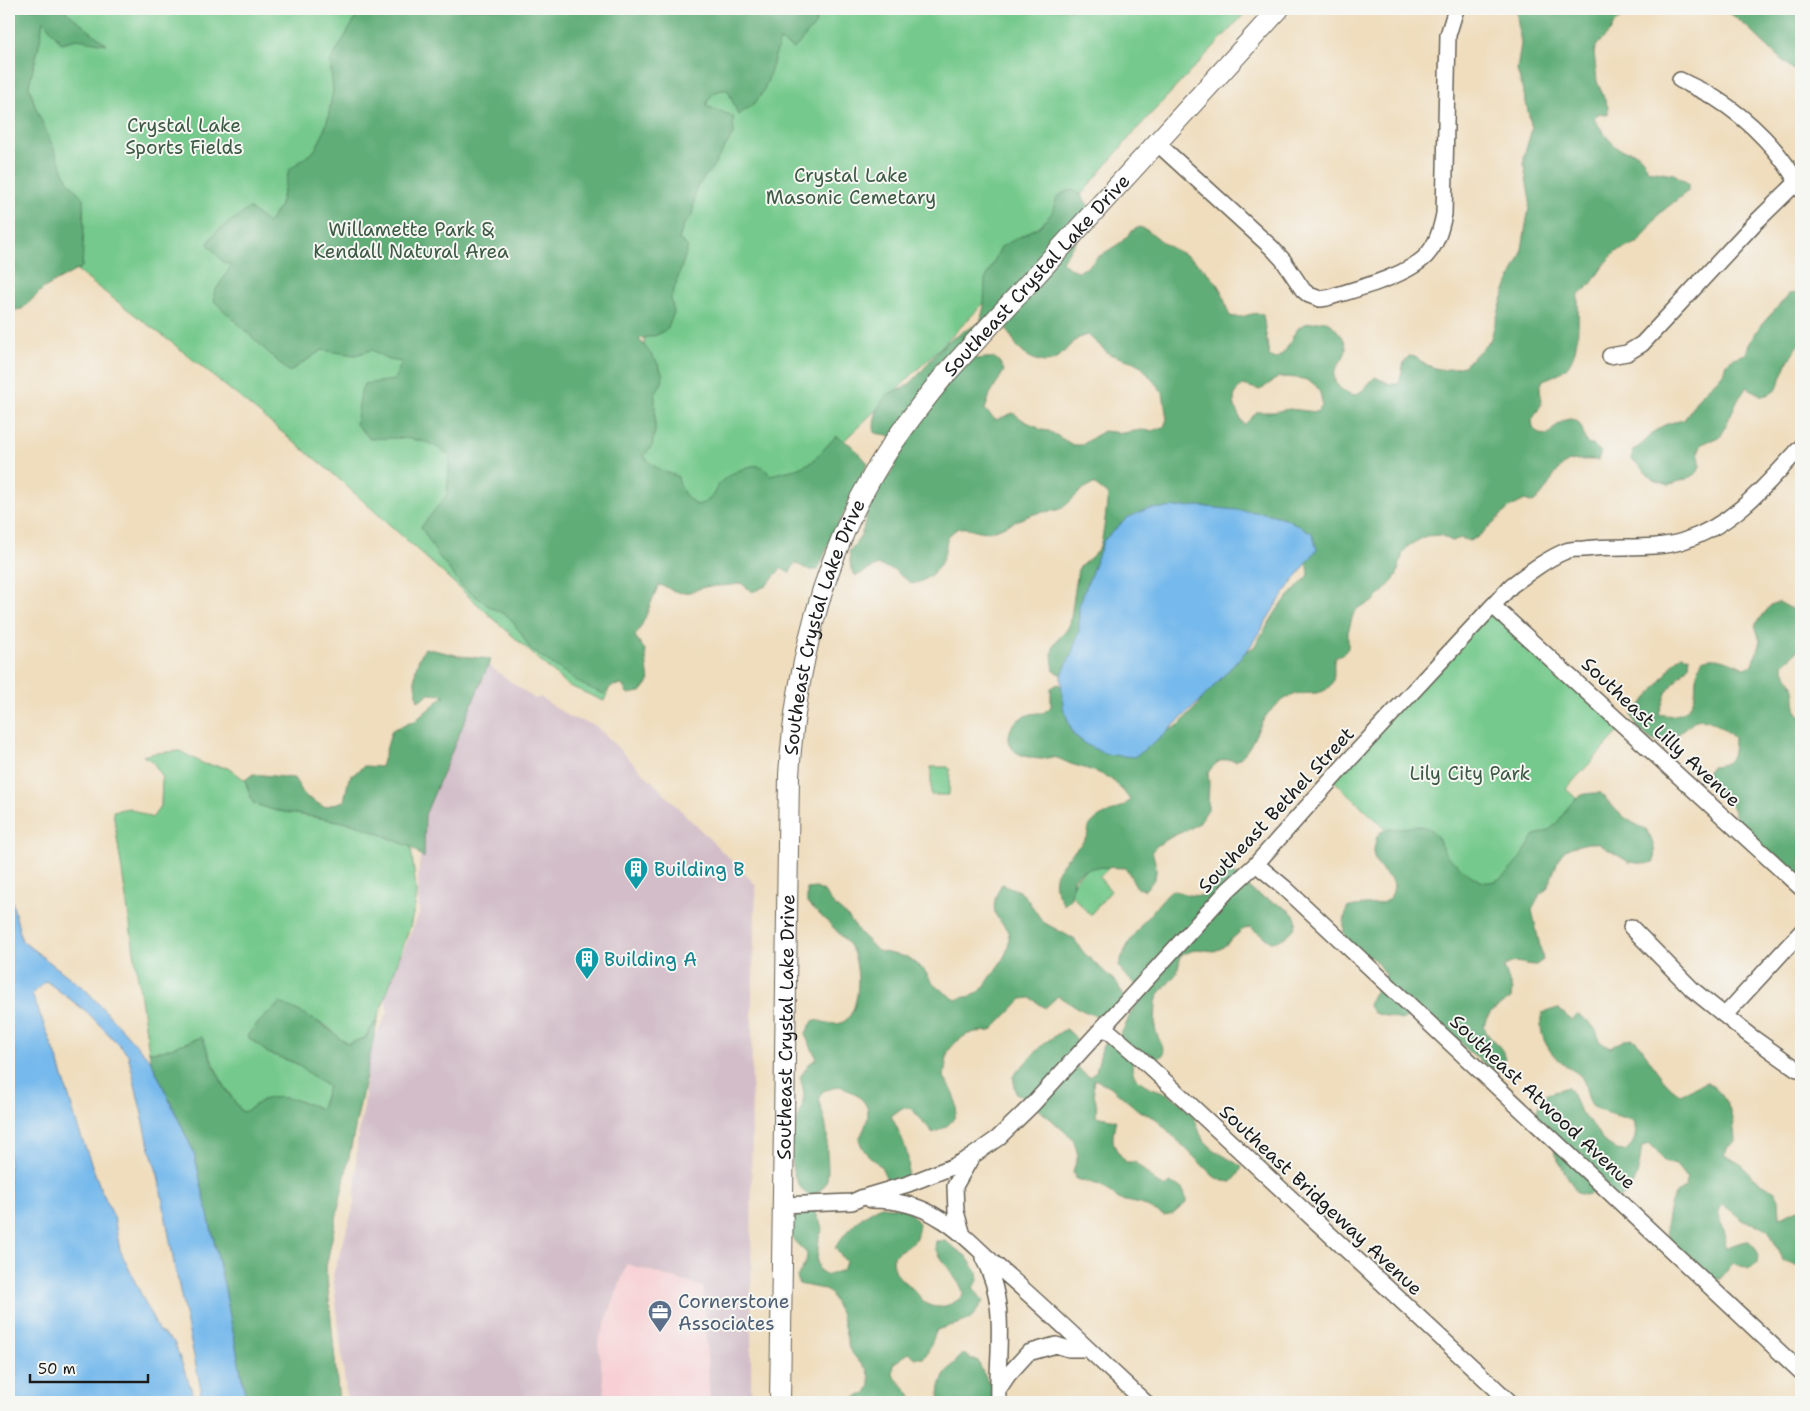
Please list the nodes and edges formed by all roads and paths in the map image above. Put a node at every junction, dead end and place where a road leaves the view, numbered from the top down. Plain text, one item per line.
1 (1279, 9) edge
2 (1456, 9) edge
3 (1680, 80) dead end
4 (1157, 143) junction
5 (1799, 186) edge
6 (1610, 356) dead end
7 (1801, 447) edge
8 (1493, 606) junction
9 (1256, 864) junction
10 (1801, 888) edge
11 (1631, 927) dead end
12 (1801, 932) edge
13 (1724, 1015) junction
14 (1104, 1027) junction
15 (1797, 1069) dead end
16 (972, 1157) junction
17 (852, 1202) junction
18 (782, 1205) junction
19 (962, 1233) junction
20 (1088, 1349) junction
21 (1801, 1372) edge
22 (998, 1397) edge
23 (780, 1402) edge
24 (1145, 1402) edge
25 (1510, 1402) edge

1 - 4 street, Southeast Crystal Lake Drive
2 - 4 street
3 - 5 street
4 - 18 street, Southeast Crystal Lake Drive
5 - 6 street
7 - 8 street, Southeast Bethel Street
8 - 9 street, Southeast Bethel Street
8 - 10 street, Southeast Lilly Avenue
9 - 14 street, Southeast Bethel Street
9 - 21 street, Southeast Atwood Avenue
11 - 13 street
12 - 13 street
13 - 15 street
14 - 16 street, Southeast Bethel Street
14 - 25 street, Southeast Bridgeway Avenue
16 - 17 street, Southeast Bethel Street
16 - 19 street
17 - 18 street, Southeast Bethel Street
17 - 19 street
18 - 23 street, Southeast Crystal Lake Drive
19 - 20 street
19 - 22 street
20 - 22 street
20 - 24 street

